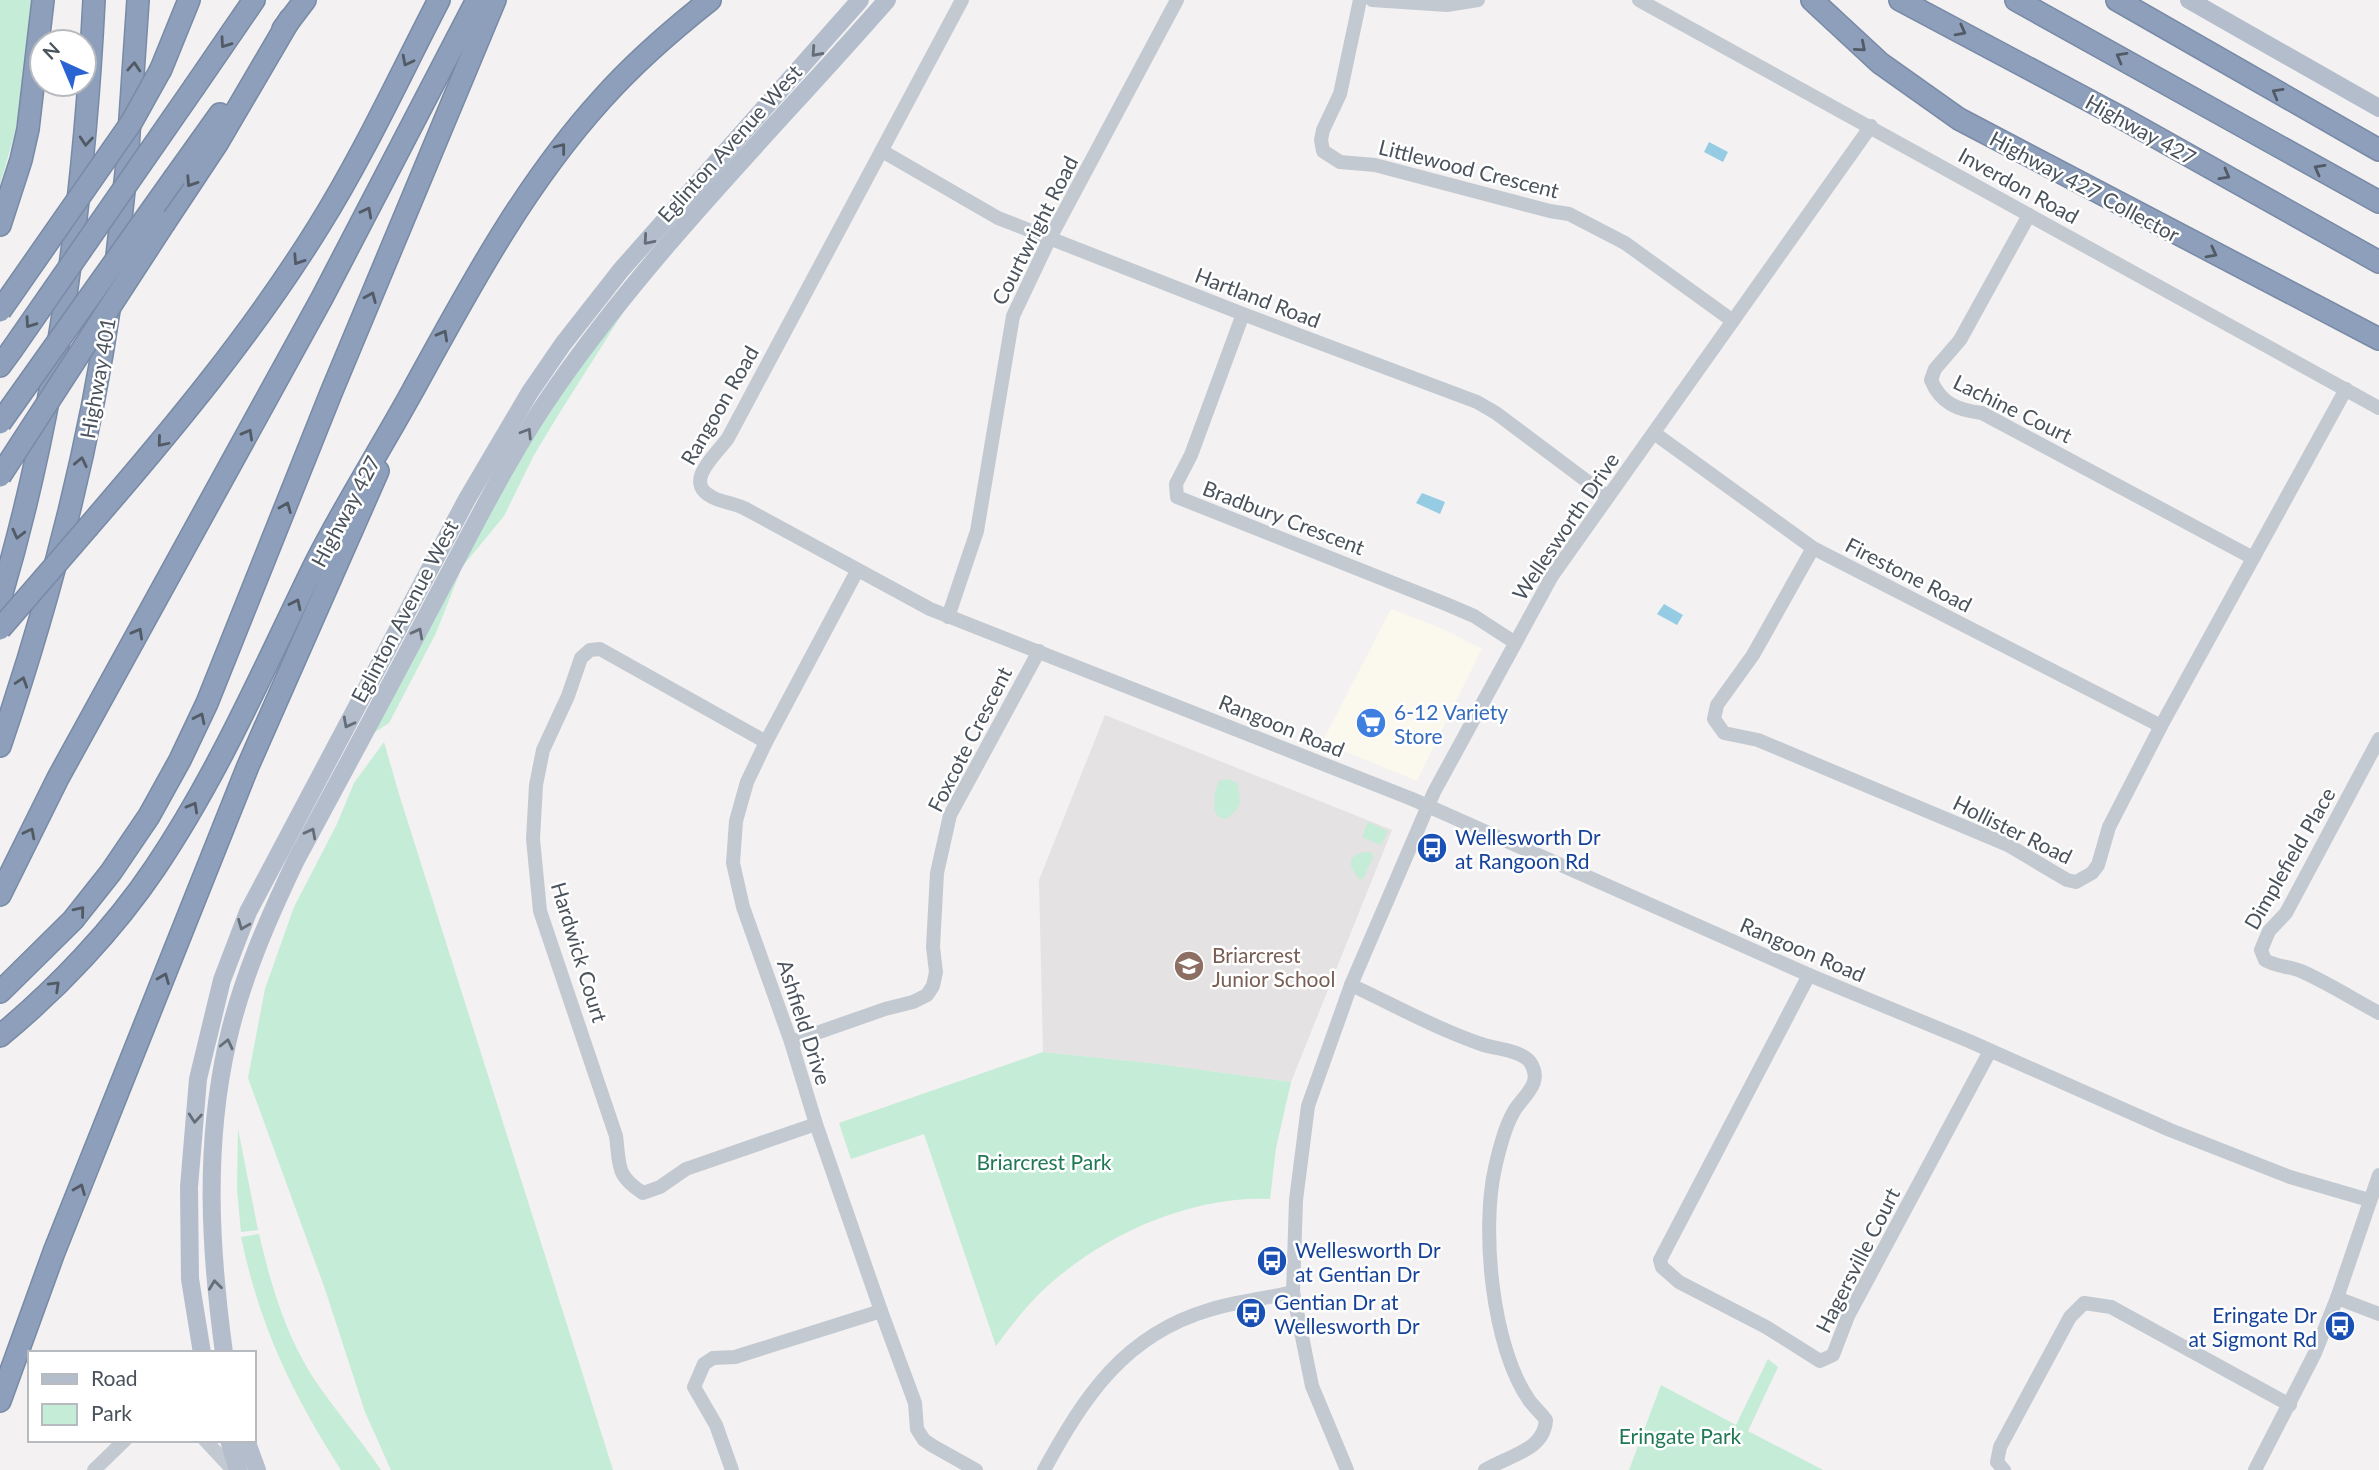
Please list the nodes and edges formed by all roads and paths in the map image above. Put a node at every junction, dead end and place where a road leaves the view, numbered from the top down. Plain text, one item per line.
1 (43, 0) edge
2 (94, 0) edge
3 (138, 0) edge
4 (189, 0) edge
5 (254, 0) edge
6 (304, 0) edge
7 (439, 0) edge
8 (477, 0) edge
9 (495, 0) edge
10 (710, 0) edge
11 (860, 0) edge
12 (887, 0) edge
13 (962, 0) edge
14 (1177, 0) edge
15 (1360, 0) edge
16 (1372, 0) edge
17 (1478, 0) edge
18 (1639, 0) edge
19 (1812, 0) edge
20 (1900, 0) edge
21 (2016, 0) edge
22 (2024, 0) edge
23 (2117, 0) edge
24 (2189, 0) edge
25 (290, 19) junction
26 (2064, 25) junction
27 (2379, 108) edge
28 (1871, 126) junction
29 (2379, 150) edge
30 (883, 151) junction
31 (2379, 202) edge
32 (2029, 215) junction
33 (0, 225) edge
34 (1050, 238) junction
35 (2379, 262) edge
36 (0, 311) edge
37 (1243, 314) junction
38 (1733, 321) junction
39 (2379, 341) edge
40 (5, 359) edge
41 (2346, 389) junction
42 (410, 394) junction
43 (2379, 408) edge
44 (0, 423) edge
45 (1654, 433) junction
46 (0, 476) edge
47 (1608, 497) junction
48 (1813, 548) junction
49 (2253, 558) junction
50 (858, 571) junction
51 (0, 600) edge
52 (948, 617) junction
53 (0, 629) edge
54 (1514, 642) junction
55 (1039, 651) junction
56 (2161, 726) junction
57 (2379, 739) edge
58 (766, 742) junction
59 (0, 746) edge
60 (1429, 806) junction
61 (0, 895) edge
62 (1809, 975) junction
63 (1351, 985) junction
64 (0, 992) edge
65 (2379, 1013) edge
66 (2, 1034) edge
67 (791, 1042) junction
68 (1990, 1051) junction
69 (816, 1124) junction
70 (2379, 1175) edge
71 (2369, 1200) junction
72 (54, 1252) junction
73 (1293, 1292) junction
74 (2337, 1298) junction
75 (881, 1311) junction
76 (2379, 1314) edge
77 (202, 1351) edge
78 (224, 1351) edge
79 (0, 1371) edge
80 (0, 1401) edge
81 (2290, 1405) junction
82 (123, 1442) edge
83 (207, 1442) edge
84 (229, 1442) edge
85 (247, 1442) edge
86 (1340, 1468) edge
87 (94, 1470) edge
88 (236, 1470) edge
89 (257, 1470) edge
90 (732, 1470) edge
91 (976, 1470) edge
92 (1044, 1470) edge
93 (1485, 1470) edge
94 (2004, 1470) edge
95 (2255, 1470) edge

1 - 33 highway
2 -> 51 highway, Highway 401
59 -> 3 highway, Highway 401
4 - 36 highway, bridge
5 -> 40 highway, bridge
6 - 25 highway
7 -> 53 highway, bridge
61 -> 8 highway
64 -> 9 highway
42 -> 10 highway, Highway 427
11 -> 77 main road, Eglinton Avenue West
78 -> 12 main road, Eglinton Avenue West
13 - 30 street, Rangoon Road
14 - 34 street, Courtwright Road
15 - 38 street, Littlewood Crescent
16 - 17 street
18 - 28 street, Inverdon Road
19 -> 39 highway, Highway 427 Collector
20 -> 35 highway, Highway 427
21 - 26 highway
22 - 26 highway
29 -> 23 highway
24 - 27 main road
25 - 44 highway, bridge
25 -> 46 highway, bridge
31 -> 26 highway
28 - 32 street, Inverdon Road
28 - 38 street, Wellesworth Drive
30 - 34 street, Hartland Road
30 - 50 street, Rangoon Road
32 - 41 street, Inverdon Road
32 - 49 street, Lachine Court
34 - 37 street, Hartland Road
34 - 52 street, Courtwright Road
37 - 47 street, Hartland Road
37 - 54 street, Bradbury Crescent
38 - 45 street, Wellesworth Drive
41 - 43 street, Inverdon Road
41 - 49 street, Hollister Road
66 -> 42 highway, Highway 427
72 -> 42 highway
45 - 47 street, Wellesworth Drive
45 - 48 street, Firestone Road
47 - 54 street, Wellesworth Drive
48 - 56 street, Firestone Road
48 - 56 street, Hollister Road
49 - 56 street, Hollister Road
50 - 52 street, Rangoon Road
50 - 58 street, Ashfield Drive
52 - 55 street, Rangoon Road
54 - 60 street, Wellesworth Drive
55 - 60 street, Rangoon Road
55 - 67 street, Foxcote Crescent
57 - 65 street, Dimplefield Place
58 - 67 street, Ashfield Drive
58 - 69 street, Hardwick Court
60 - 62 street, Rangoon Road
60 - 63 street, Wellesworth Drive
62 - 68 street, Rangoon Road
62 - 68 street, Hagersville Court
63 - 73 street, Wellesworth Drive
63 - 93 street
67 - 69 street, Ashfield Drive
68 - 71 street, Rangoon Road
69 - 75 street, Ashfield Drive
70 - 71 street
71 - 74 street
72 - 79 highway
72 - 80 highway
73 - 86 street, Wellesworth Drive
73 - 92 street
74 - 76 street
74 - 81 street
75 - 90 street
75 - 91 street, Ashfield Drive
81 - 94 street
81 - 95 street
82 - 87 street
83 - 88 street
84 - 88 main road
85 - 89 main road

